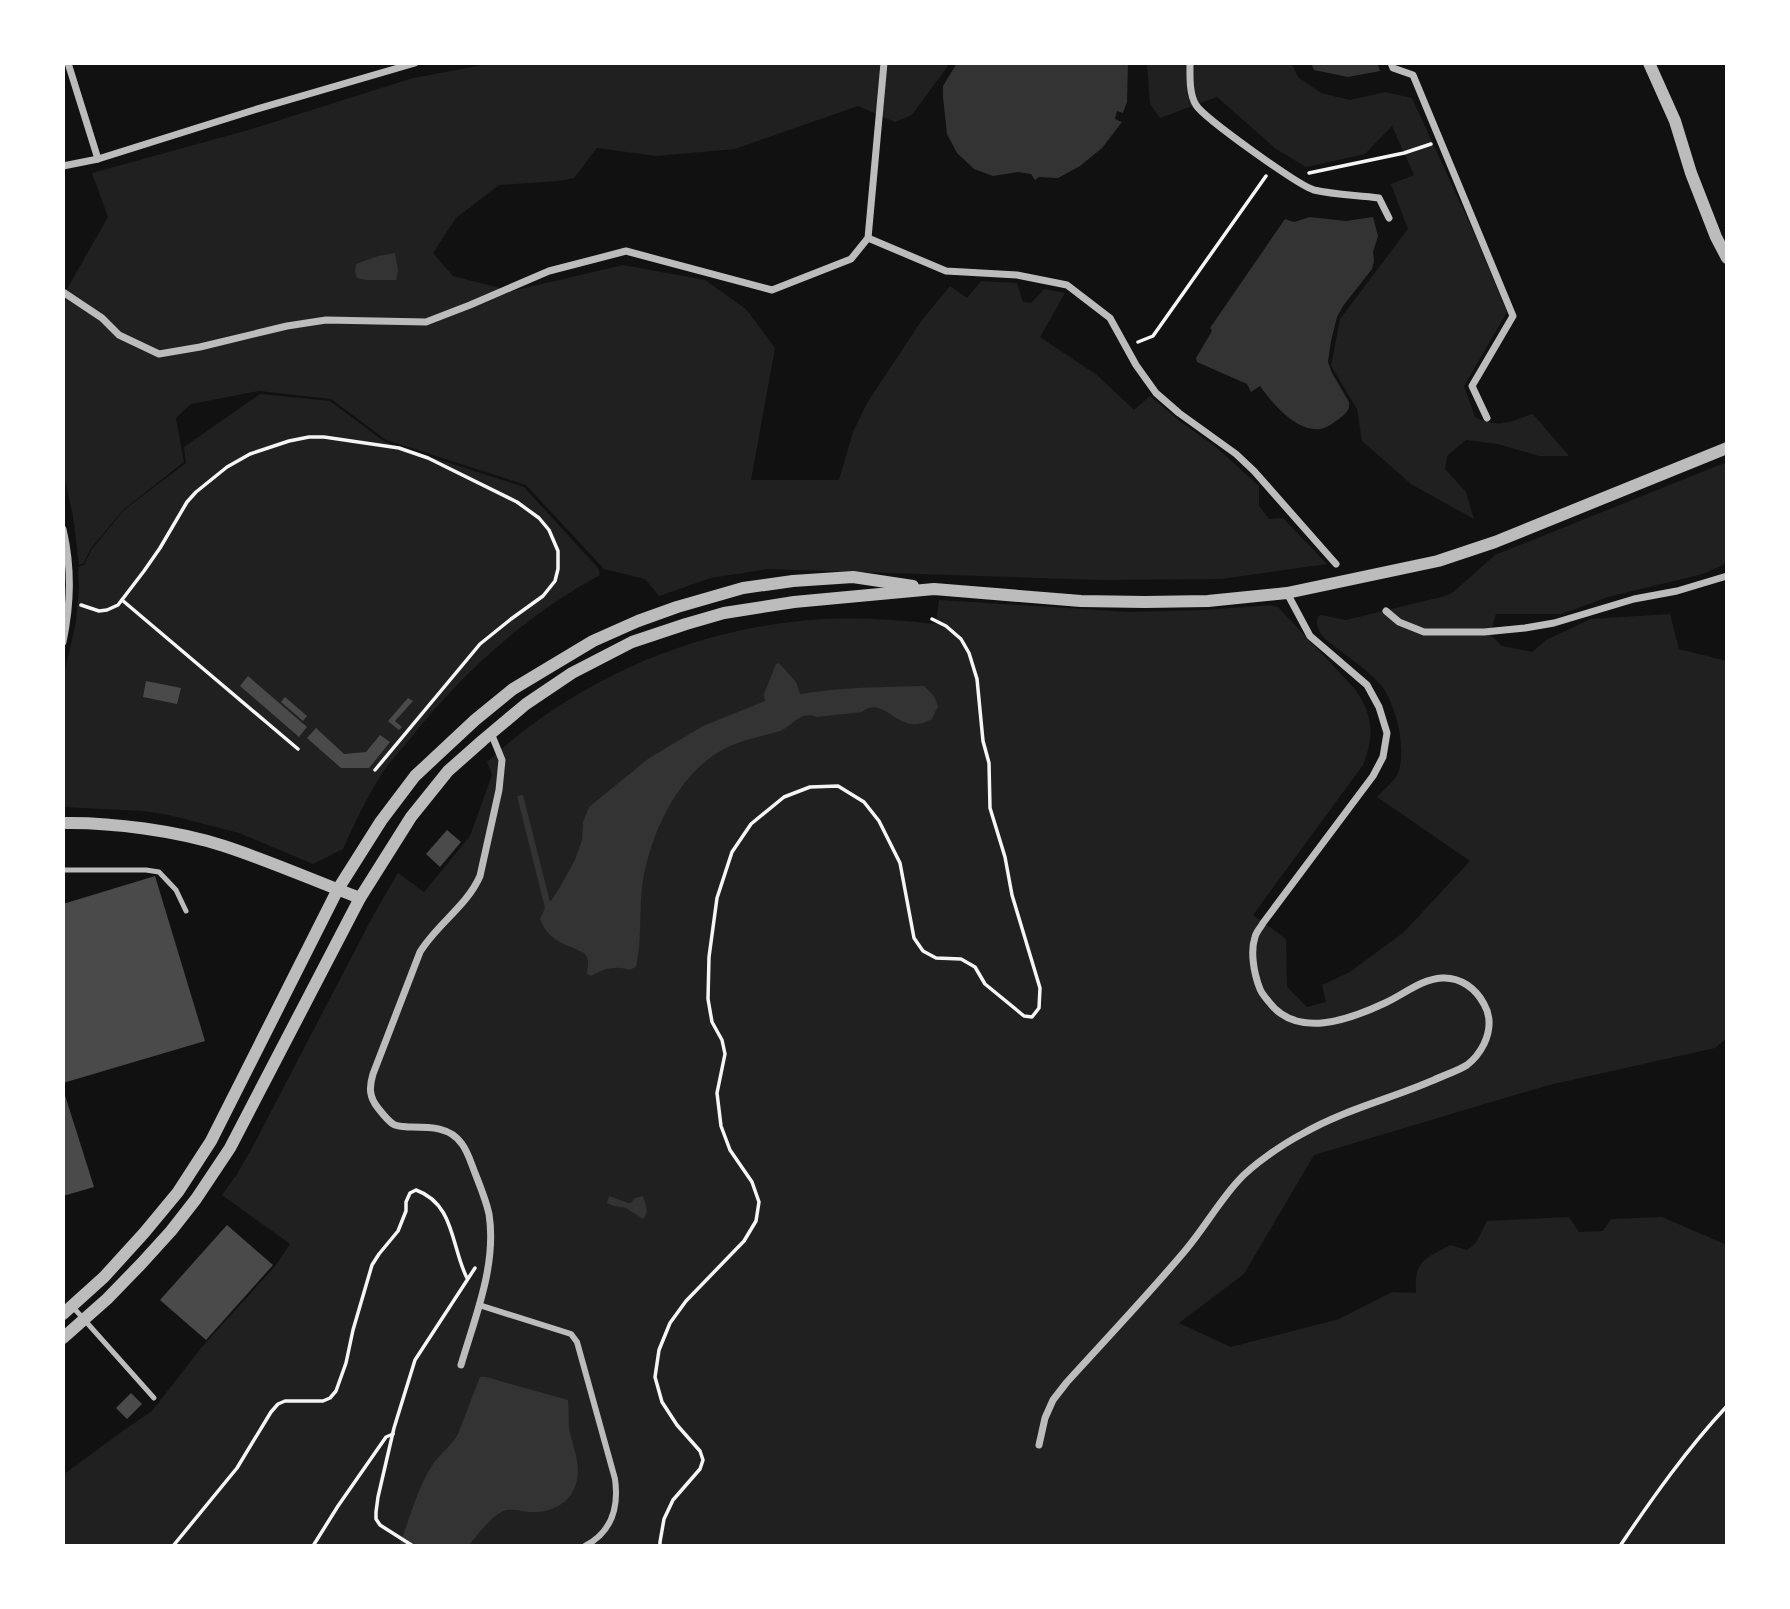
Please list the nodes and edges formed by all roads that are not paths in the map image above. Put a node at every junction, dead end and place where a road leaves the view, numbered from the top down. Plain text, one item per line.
1 (68, 63) edge
2 (415, 63) edge
3 (884, 63) edge
4 (1190, 63) edge
5 (1391, 63) edge
6 (1649, 63) edge
7 (98, 159) junction
8 (63, 166) edge
9 (1389, 218) dead end
10 (868, 238) junction
11 (1727, 258) edge
12 (63, 292) edge
13 (1487, 418) dead end
14 (1727, 448) edge
15 (63, 529) edge
16 (1336, 564) dead end
17 (1727, 576) edge
18 (934, 589) junction
19 (1287, 593) junction
20 (1386, 611) dead end
21 (63, 642) edge
22 (491, 733) junction
23 (63, 823) edge
24 (63, 870) edge
25 (338, 890) junction
26 (360, 898) junction
27 (186, 911) dead end
28 (479, 1306) junction
29 (67, 1310) edge
30 (84, 1320) junction
31 (63, 1338) edge
32 (461, 1365) dead end
33 (154, 1398) dead end
34 (1039, 1445) dead end
35 (585, 1546) edge

1 - 7 street
2 - 7 street
3 - 10 street
4 - 9 street
5 - 13 street
6 - 11 street
7 - 8 street
10 - 12 street
10 - 16 street
14 - 19 street
15 - 21 street
17 - 20 street
18 - 19 street
18 - 22 street
18 - 25 street
19 - 34 street
22 - 26 street
22 - 28 street
23 - 25 street
24 - 27 lane
25 - 26 street
25 - 29 street
26 - 30 street
28 - 32 street
28 - 35 street
29 - 30 lane
30 - 31 street
30 - 33 lane

